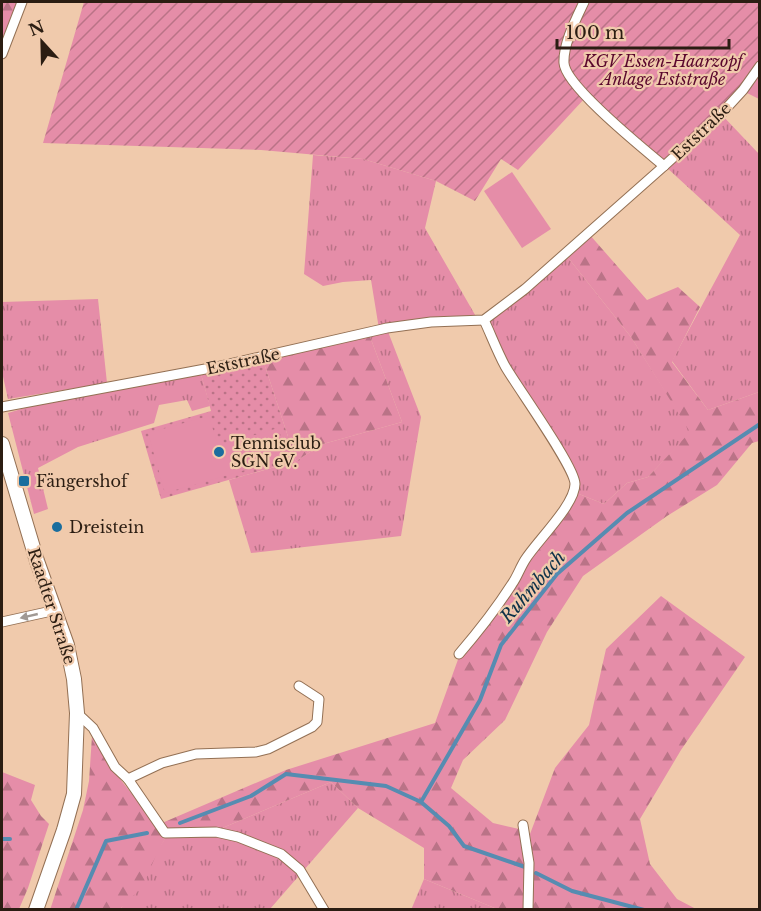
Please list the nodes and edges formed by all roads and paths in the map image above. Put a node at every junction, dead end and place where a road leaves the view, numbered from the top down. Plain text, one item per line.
1 (22, 2) edge
2 (584, 2) edge
3 (2, 54) edge
4 (759, 66) edge
5 (664, 166) junction
6 (484, 320) junction
7 (2, 407) edge
8 (2, 444) edge
9 (56, 610) junction
10 (2, 622) edge
11 (459, 654) dead end
12 (299, 686) dead end
13 (77, 713) junction
14 (128, 779) junction
15 (523, 825) dead end
16 (36, 909) edge
17 (324, 909) edge
18 (528, 909) edge

1 - 3 street
2 - 5 street, Eststraße
4 - 5 street, Eststraße
5 - 6 street, Eststraße
6 - 7 street, Eststraße
6 - 11 street
8 - 9 main road, Raadter Straße
9 -> 10 street
9 - 13 main road, Raadter Straße
12 - 14 street
13 - 14 street
13 - 16 main road, Raadter Straße
14 - 17 street
15 - 18 street

